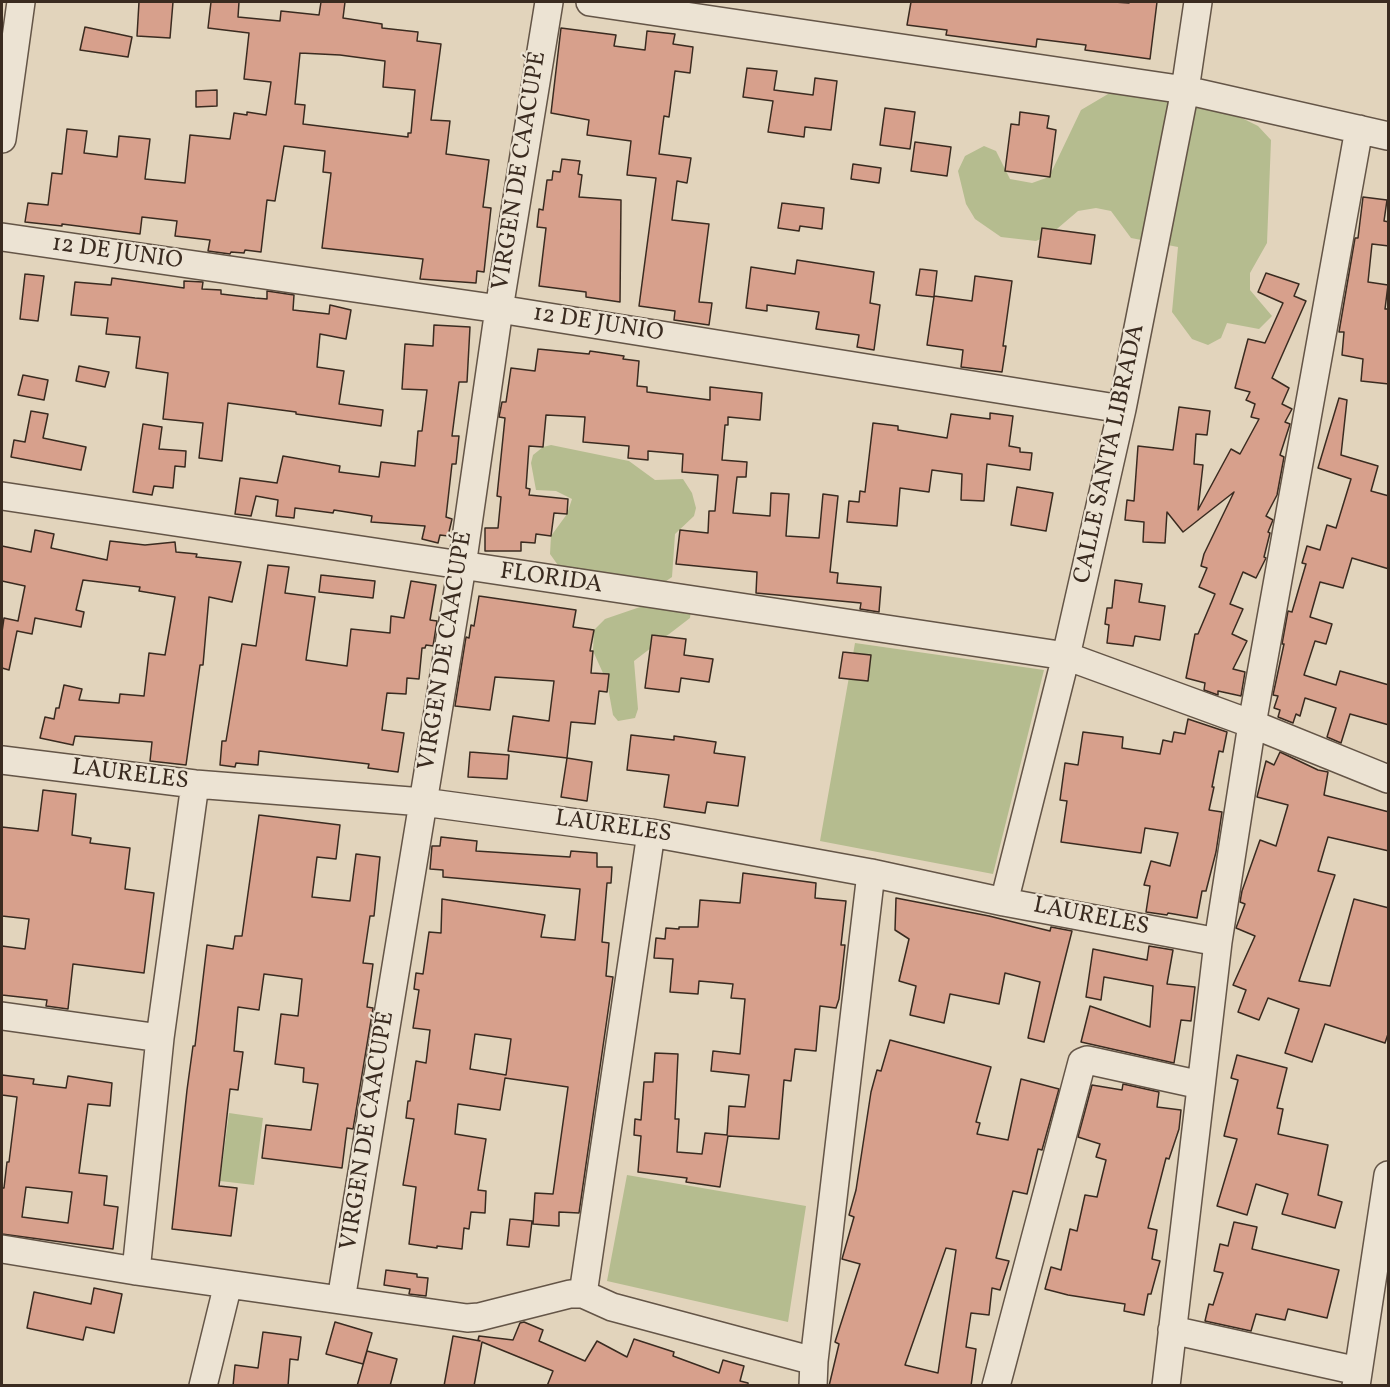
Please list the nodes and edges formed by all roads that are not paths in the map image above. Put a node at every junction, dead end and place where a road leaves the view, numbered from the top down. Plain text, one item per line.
1 (21, 2) edge
2 (549, 2) edge
3 (590, 2) edge
4 (1198, 2) edge
5 (1185, 90) junction
6 (1359, 129) junction
7 (1389, 136) edge
8 (2, 139) edge
9 (2, 237) edge
10 (499, 309) junction
11 (1122, 409) junction
12 (2, 496) edge
13 (462, 566) junction
14 (1066, 656) junction
15 (1252, 724) junction
16 (2, 760) edge
17 (1389, 779) edge
18 (195, 784) junction
19 (423, 802) junction
20 (651, 833) junction
21 (871, 873) junction
22 (1004, 902) junction
23 (1218, 942) junction
24 (2, 1016) edge
25 (160, 1038) junction
26 (1201, 1085) junction
27 (1389, 1175) edge
28 (2, 1249) edge
29 (136, 1271) junction
30 (228, 1284) junction
31 (583, 1294) junction
32 (341, 1300) junction
33 (1172, 1330) junction
34 (814, 1373) edge
35 (1361, 1381) edge
36 (203, 1386) edge
37 (996, 1386) edge
38 (1166, 1386) edge

1 - 8 street
2 - 10 street, VIRGEN DE CAACUPÉ
3 - 5 street
4 - 5 street, CALLE SANTA LIBRADA
5 - 6 street
5 - 11 street, CALLE SANTA LIBRADA
6 - 7 street
6 - 15 street
9 - 10 street, 12 DE JUNIO
10 - 11 street, 12 DE JUNIO
10 - 13 street, VIRGEN DE CAACUPÉ
11 - 14 street, CALLE SANTA LIBRADA
12 - 13 street, FLORIDA
13 - 14 street, FLORIDA
13 - 19 street, VIRGEN DE CAACUPÉ
14 - 15 street, FLORIDA
14 - 22 street, CALLE SANTA LIBRADA
15 - 17 street, FLORIDA
15 - 23 street
16 - 18 street, LAURELES
18 - 19 street, LAURELES
18 - 25 street
19 - 20 street, LAURELES
19 - 32 street, VIRGEN DE CAACUPÉ
20 - 21 street, LAURELES
20 - 31 street
21 - 22 street, LAURELES
21 - 34 street
22 - 23 street, LAURELES
23 - 26 street
24 - 25 street
25 - 29 street
26 - 33 street
26 - 37 street
27 - 35 street
28 - 29 street
29 - 30 street
30 - 32 street
30 - 36 street
31 - 32 street
31 - 34 street
33 - 35 street
33 - 38 street

